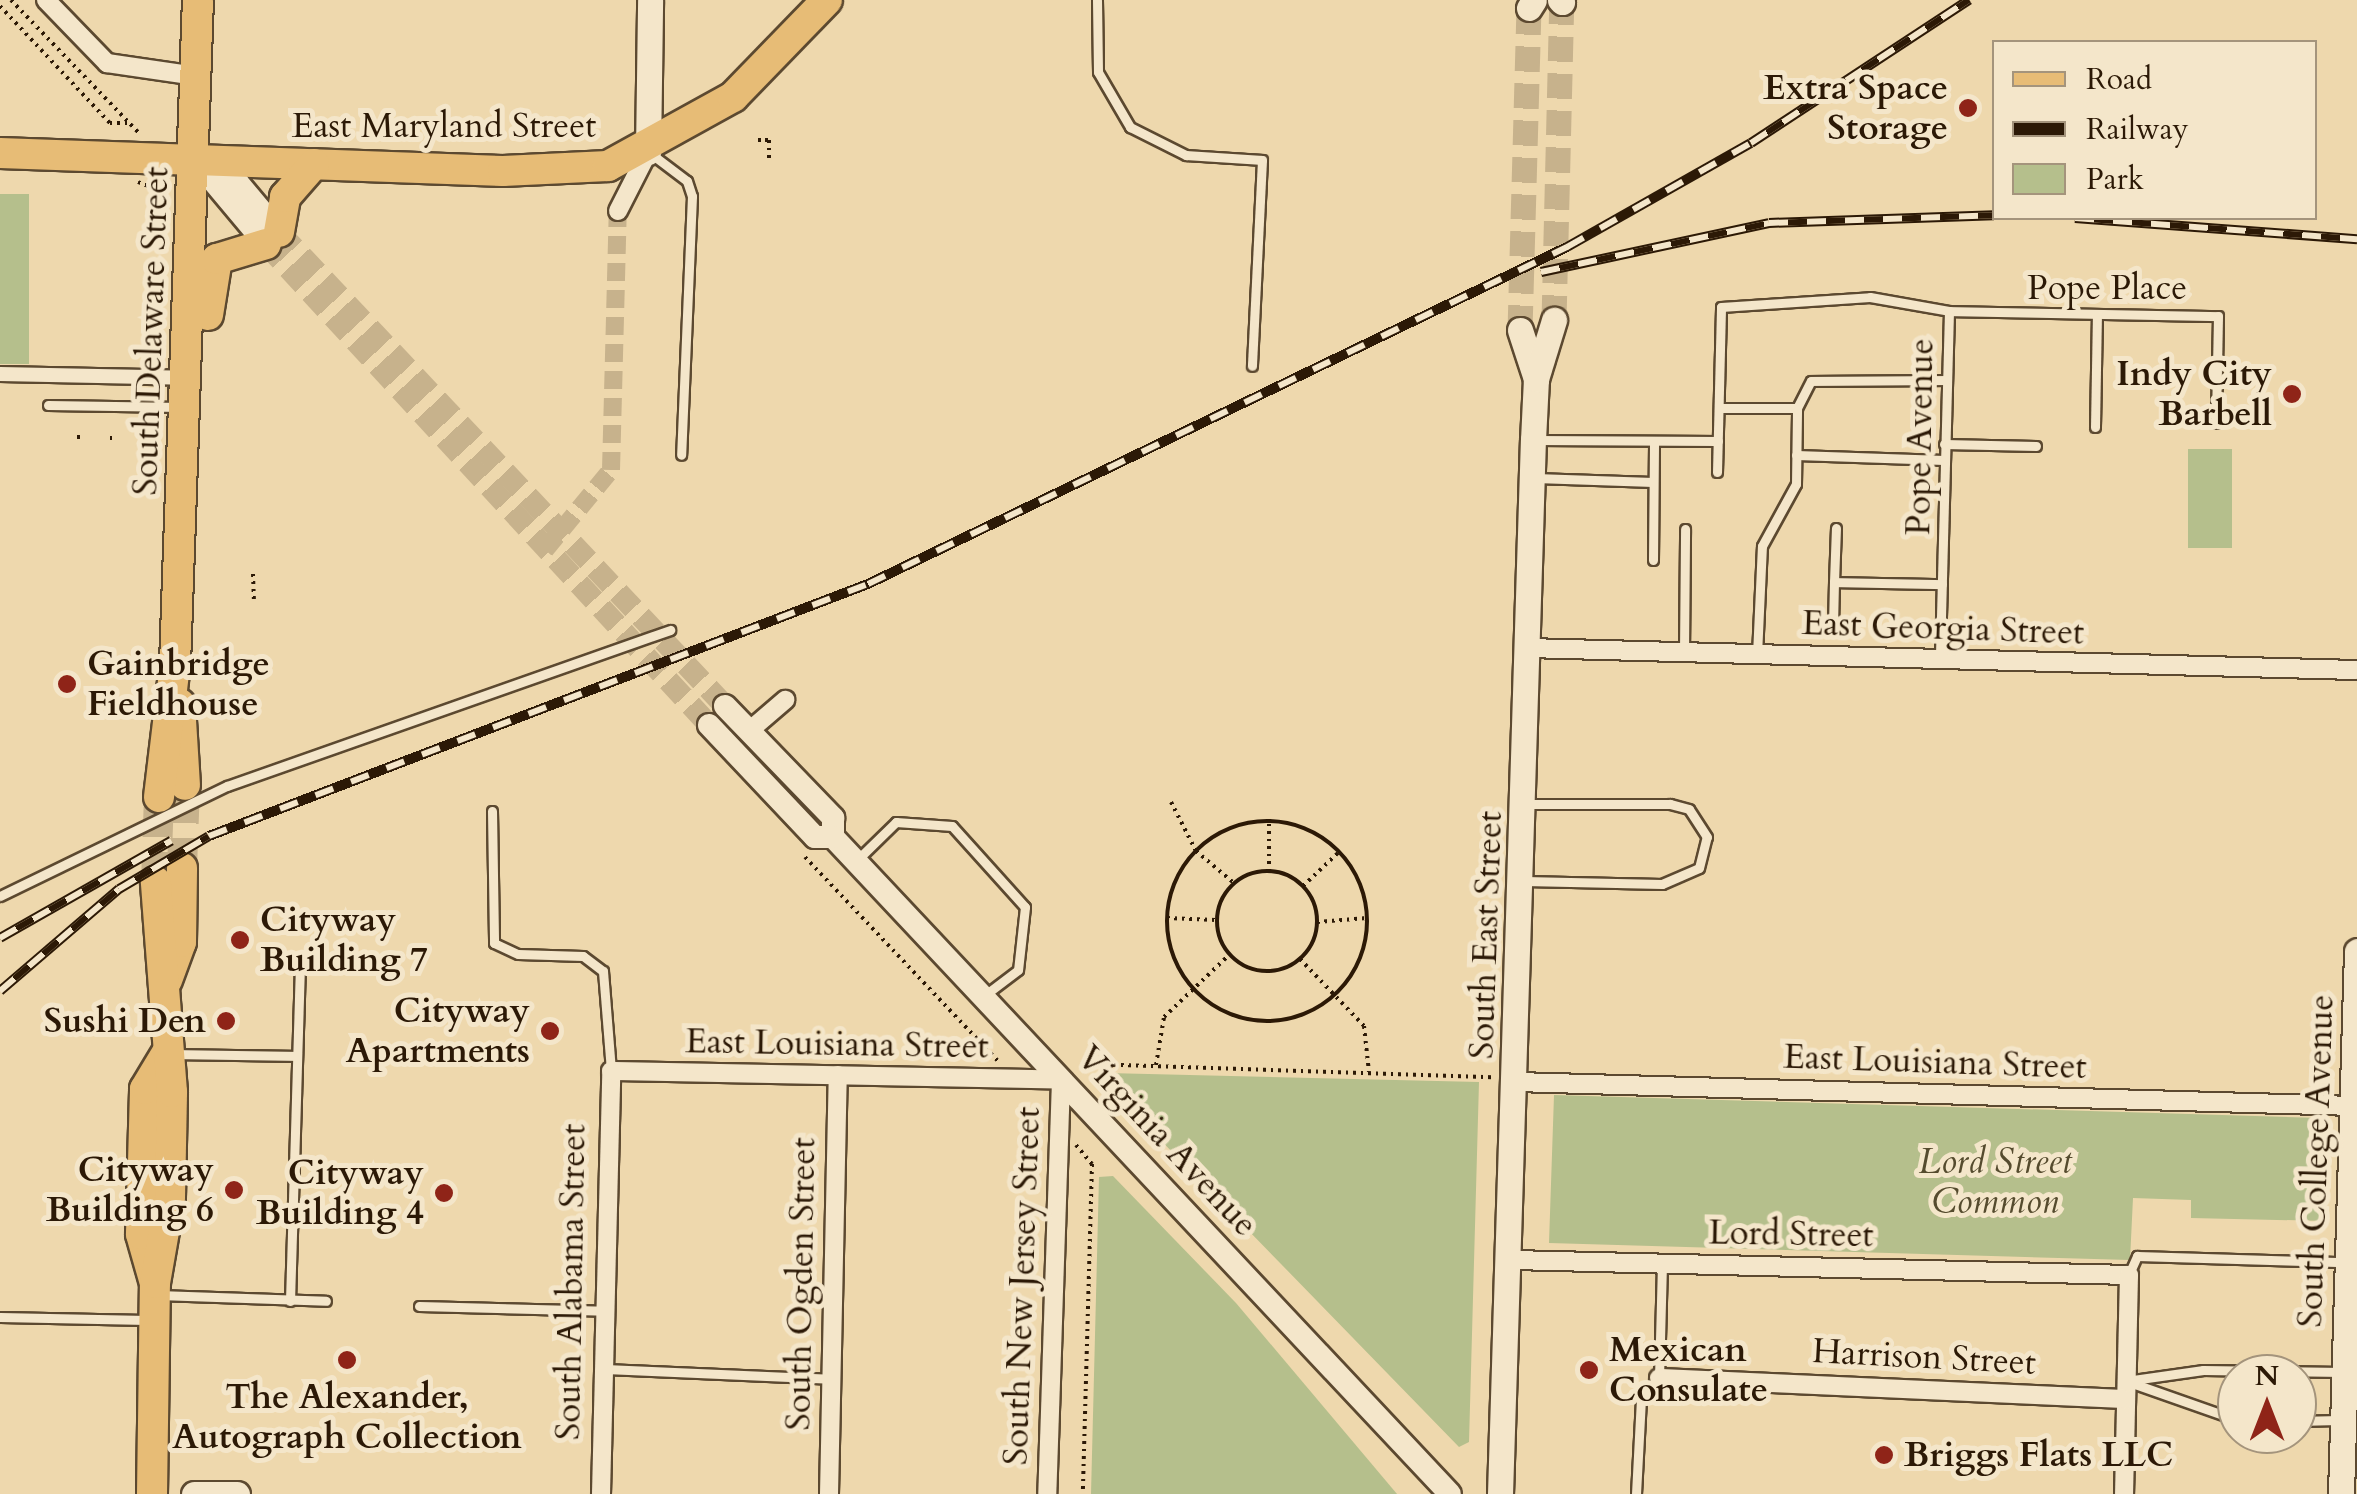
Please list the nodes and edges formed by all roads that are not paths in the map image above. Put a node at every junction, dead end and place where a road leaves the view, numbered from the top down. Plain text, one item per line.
1 (46, 0) edge
2 (198, 0) edge
3 (650, 0) edge
4 (802, 0) edge
5 (827, 0) edge
6 (1097, 0) edge
7 (760, 75) junction
8 (196, 76) junction
9 (0, 154) edge
10 (195, 159) junction
11 (647, 162) junction
12 (314, 164) junction
13 (618, 212) tunnel mouth
14 (272, 238) junction
15 (1950, 311) junction
16 (2097, 315) junction
17 (1554, 320) tunnel mouth
18 (1520, 330) tunnel mouth
19 (1252, 366) dead end
20 (0, 374) edge
21 (1536, 379) junction
22 (1946, 380) junction
23 (186, 393) junction
24 (48, 405) dead end
25 (1720, 408) junction
26 (1797, 408) junction
27 (2216, 423) dead end
28 (2095, 426) dead end
29 (1533, 440) junction
30 (1654, 441) junction
31 (1718, 441) junction
32 (1944, 444) junction
33 (2036, 446) dead end
34 (1796, 455) junction
35 (681, 456) dead end
36 (183, 460) junction
37 (1944, 460) junction
38 (1718, 472) dead end
39 (1532, 478) junction
40 (1653, 482) junction
41 (1836, 528) dead end
42 (1685, 529) dead end
43 (1653, 560) dead end
44 (1834, 582) junction
45 (1942, 584) junction
46 (1833, 626) dead end
47 (670, 630) dead end
48 (1527, 648) junction
49 (1684, 653) junction
50 (1757, 655) junction
51 (1940, 660) junction
52 (2357, 670) edge
53 (784, 700) dead end
54 (725, 706) tunnel mouth
55 (709, 725) tunnel mouth
56 (749, 730) junction
57 (172, 791) tunnel mouth
58 (1525, 804) junction
59 (492, 811) dead end
60 (833, 837) junction
61 (856, 861) junction
62 (169, 875) tunnel mouth
63 (1524, 881) junction
64 (0, 896) edge
65 (2357, 951) edge
66 (2357, 962) edge
67 (300, 966) dead end
68 (983, 996) junction
69 (166, 1054) junction
70 (297, 1056) junction
71 (611, 1070) junction
72 (838, 1075) junction
73 (1061, 1080) junction
74 (1516, 1082) junction
75 (2352, 1106) junction
76 (1512, 1260) junction
77 (2348, 1262) junction
78 (1662, 1264) junction
79 (2128, 1275) junction
80 (155, 1300) junction
81 (290, 1301) junction
82 (2352, 1301) edge
83 (326, 1302) dead end
84 (419, 1306) dead end
85 (605, 1312) junction
86 (0, 1317) edge
87 (604, 1370) junction
88 (2344, 1372) junction
89 (1659, 1378) junction
90 (832, 1380) junction
91 (2126, 1390) junction
92 (2217, 1415) edge
93 (2343, 1420) junction
94 (2317, 1421) edge
95 (2349, 1455) edge
96 (152, 1494) edge
97 (194, 1494) edge
98 (238, 1494) edge
99 (601, 1494) edge
100 (829, 1494) edge
101 (1048, 1494) edge
102 (1450, 1494) edge
103 (1500, 1494) edge
104 (1636, 1494) edge
105 (2124, 1494) edge
106 (2341, 1494) edge

1 - 8 street
2 - 8 main road, South Delaware Street
3 - 11 main road
4 - 7 main road
5 - 7 main road, East Maryland Street
6 - 19 lane
7 - 11 main road, East Maryland Street
8 - 10 main road, South Delaware Street
9 - 10 main road, East Maryland Street
10 - 12 main road, East Maryland Street
10 - 14 street
10 - 23 main road, South Delaware Street
11 - 12 main road, East Maryland Street
11 - 13 street
11 - 35 lane
12 - 14 main road
14 - 36 main road
15 - 16 lane, Pope Place
15 - 22 lane, Pope Avenue
15 - 25 lane, Pope Avenue
16 - 27 lane, Pope Place
16 - 28 lane
17 - 21 main road, South East Street
18 - 21 main road, South East Street
20 - 23 street
21 - 29 main road, South East Street
22 - 26 lane
22 - 32 lane, Pope Avenue
23 - 24 lane
23 - 36 main road, South Delaware Street
25 - 26 lane
25 - 31 lane, Pope Avenue
26 - 34 lane
29 - 30 lane
29 - 39 main road, South East Street
30 - 31 lane
30 - 40 lane
31 - 38 lane, Pope Avenue
32 - 33 lane
32 - 37 lane, Pope Avenue
34 - 37 lane
34 - 50 lane
36 - 57 main road, South Delaware Street
37 - 45 lane, Pope Avenue
39 - 40 lane
39 - 48 main road, South East Street
40 - 43 lane
41 - 44 lane
42 - 49 lane
44 - 45 lane
44 - 46 lane
45 - 51 lane, Pope Avenue
47 - 64 lane
48 - 49 street, East Georgia Street
48 - 58 main road, South East Street
49 - 50 street, East Georgia Street
50 - 51 street, East Georgia Street
51 - 52 street, East Georgia Street
53 - 56 street
54 - 56 street, Virginia Avenue
55 - 60 street, Virginia Avenue
56 - 60 street, Virginia Avenue
58 - 63 main road, South East Street
58 - 63 lane
59 - 71 lane
60 - 61 street, Virginia Avenue
61 - 68 street, Virginia Avenue
61 - 68 lane
62 - 69 main road
63 - 74 main road, South East Street
65 - 66 main road, South College Avenue
66 - 75 main road, South College Avenue
67 - 70 lane
68 - 73 street, Virginia Avenue
69 - 70 lane
69 - 80 main road
70 - 81 lane
71 - 72 street, East Louisiana Street
71 - 85 street, South Alabama Street
72 - 73 street, East Louisiana Street
72 - 90 street, South Ogden Street
73 - 101 street, South New Jersey Street
73 - 102 street, Virginia Avenue
74 - 75 street, East Louisiana Street
74 - 76 main road, South East Street
75 - 77 main road, South College Avenue
76 - 78 street, Lord Street
76 - 103 main road, South East Street
77 - 79 lane
77 - 82 main road, South College Avenue
78 - 79 street, Lord Street
78 - 89 lane
79 - 91 street
80 - 81 lane
80 - 86 lane
80 - 96 main road
81 - 83 lane
82 - 88 main road, South College Avenue
84 - 85 lane
85 - 87 street, South Alabama Street
87 - 90 lane
87 - 99 street, South Alabama Street
88 - 91 lane
88 - 93 main road, South College Avenue
89 - 91 street, Harrison Street
89 - 104 lane
90 - 100 street, South Ogden Street
91 - 92 lane
91 - 105 street
93 - 94 lane
93 - 95 main road, South College Avenue
95 - 106 main road, South College Avenue
97 - 98 main road

